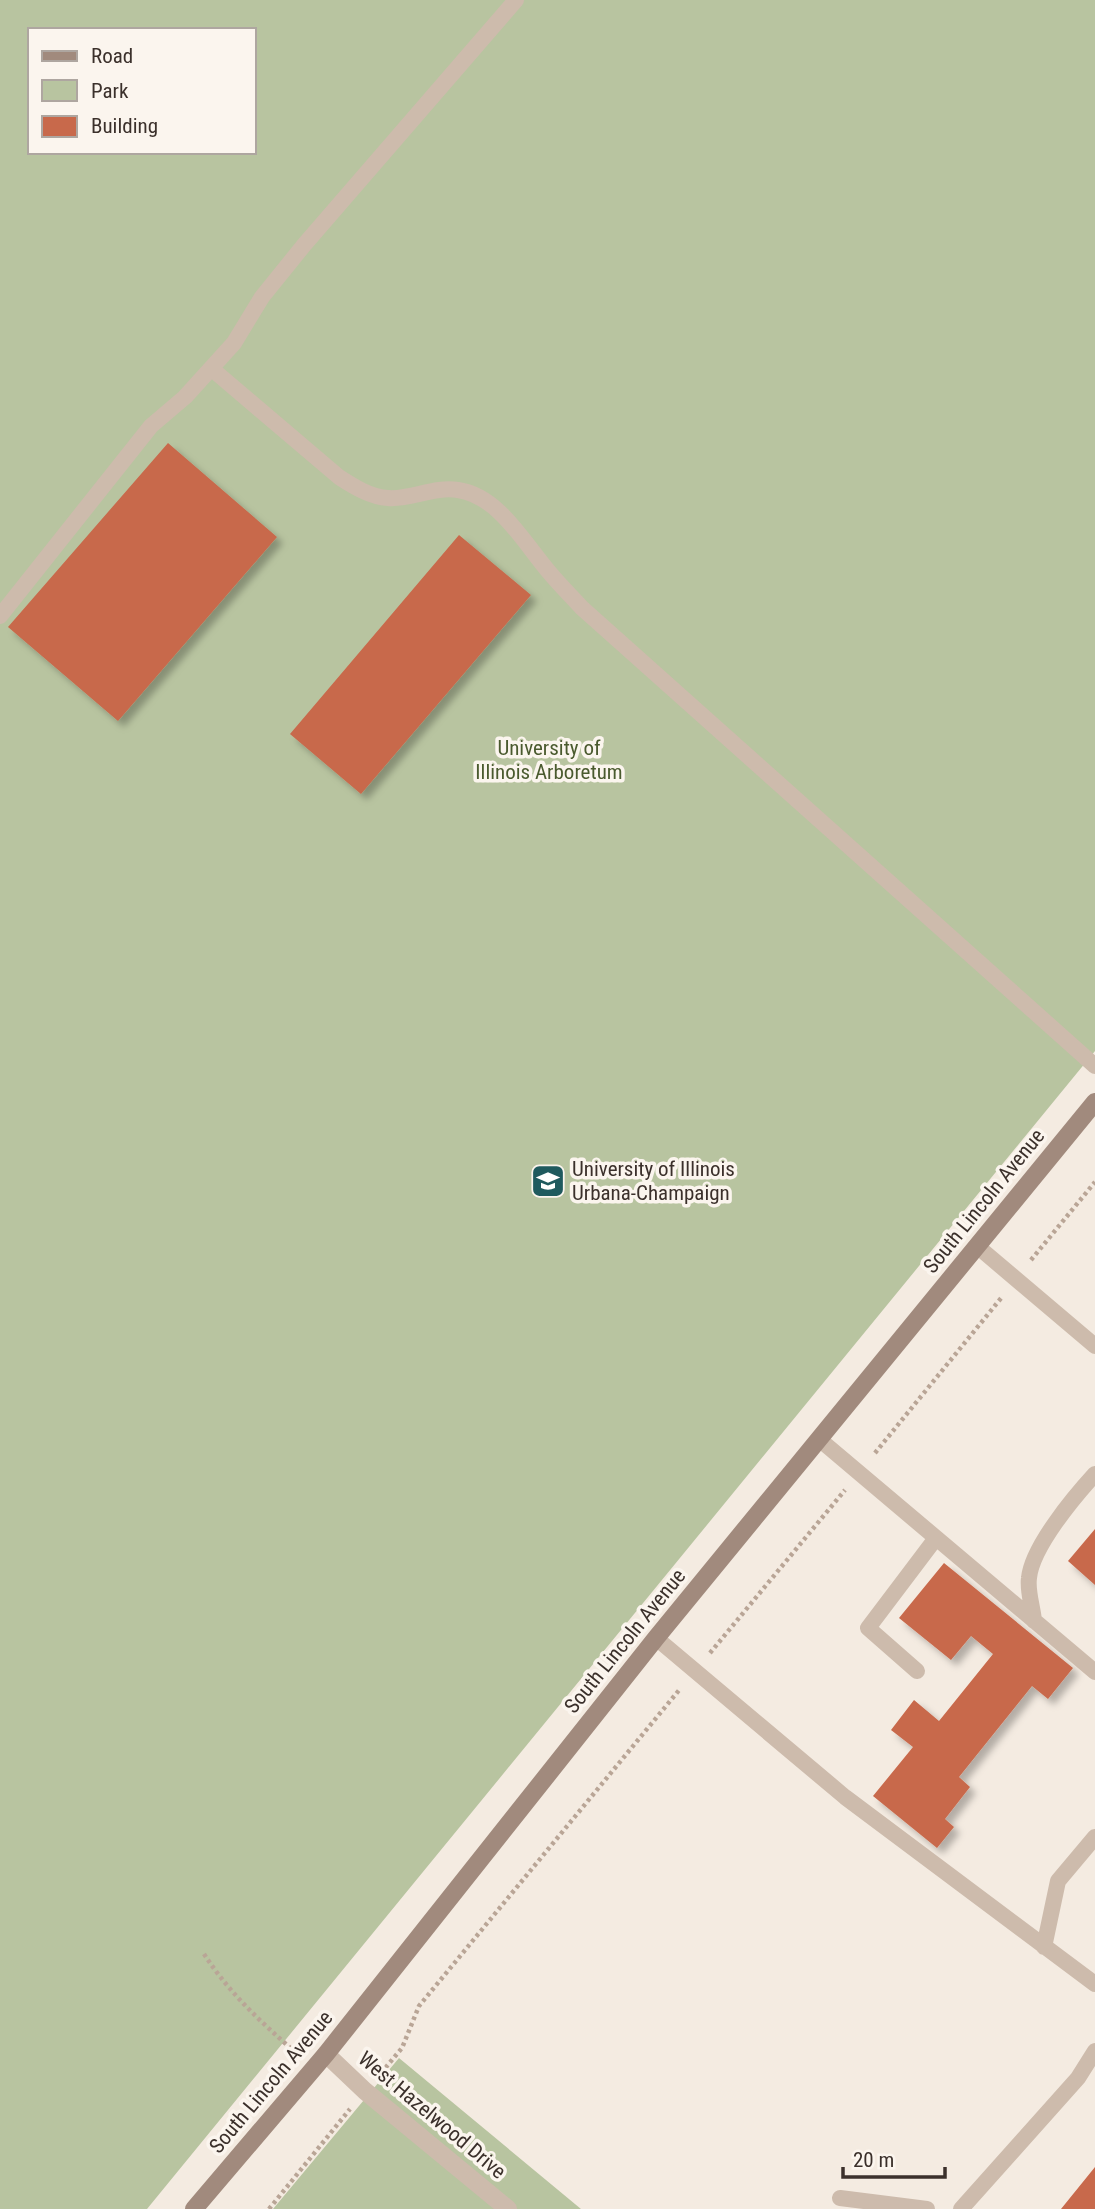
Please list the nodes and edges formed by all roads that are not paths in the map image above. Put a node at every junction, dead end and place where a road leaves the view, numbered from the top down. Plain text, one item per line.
1 (516, 0) edge
2 (212, 369) junction
3 (0, 617) edge
4 (1095, 1066) edge
5 (1095, 1102) edge
6 (977, 1246) junction
7 (1095, 1346) edge
8 (818, 1439) junction
9 (1095, 1474) edge
10 (936, 1538) junction
11 (1034, 1621) junction
12 (656, 1638) junction
13 (917, 1671) dead end
14 (1095, 1672) edge
15 (1095, 1837) edge
16 (1044, 1947) junction
17 (1095, 1983) edge
18 (1095, 2051) edge
19 (326, 2054) junction
20 (840, 2198) dead end
21 (194, 2209) edge
22 (508, 2209) edge
23 (927, 2209) edge
24 (961, 2209) edge

1 - 2 lane
2 - 3 lane
2 - 4 lane
5 - 6 main road, South Lincoln Avenue
6 - 7 lane
6 - 8 main road, South Lincoln Avenue
8 - 10 lane
8 - 12 main road, South Lincoln Avenue
9 - 11 lane
10 - 11 lane
10 - 13 lane
11 - 14 lane
12 - 16 lane
12 - 19 main road, South Lincoln Avenue
15 - 16 lane
16 - 17 lane
18 - 24 lane
19 - 21 main road, South Lincoln Avenue
19 - 22 street, West Hazelwood Drive
20 - 23 lane

